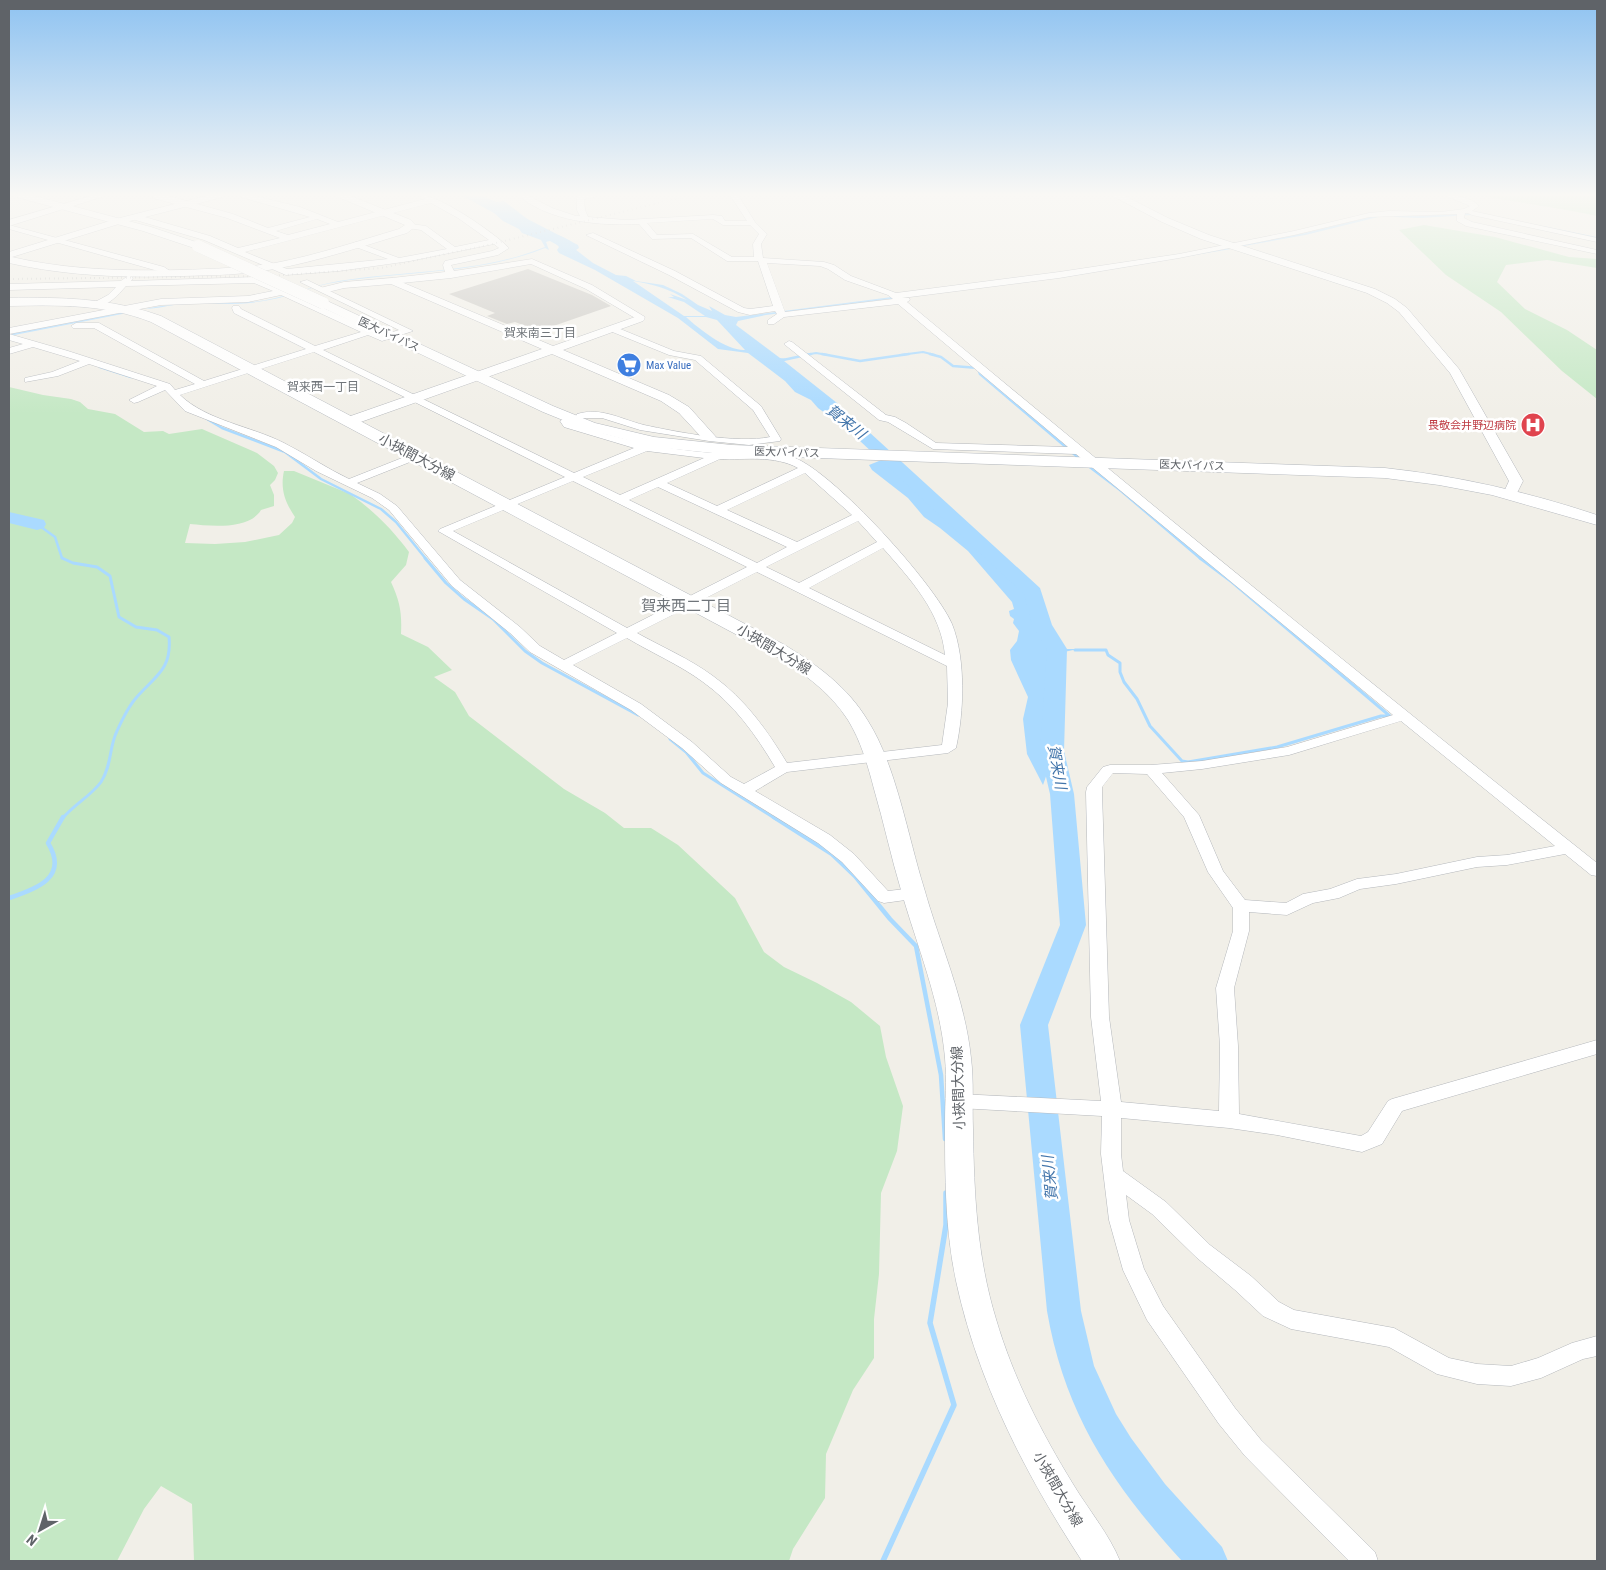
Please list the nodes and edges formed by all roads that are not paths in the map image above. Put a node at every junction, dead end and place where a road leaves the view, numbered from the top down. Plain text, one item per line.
1 (51, 268) edge
2 (158, 268) edge
3 (253, 268) edge
4 (256, 268) edge
5 (274, 268) edge
6 (328, 268) edge
7 (448, 268) edge
8 (490, 268) edge
9 (551, 268) edge
10 (662, 268) edge
11 (763, 268) edge
12 (833, 268) edge
13 (1137, 268) edge
14 (1301, 268) edge
15 (169, 273) junction
16 (134, 274) junction
17 (451, 275) junction
18 (202, 281) junction
19 (392, 281) junction
20 (126, 282) junction
21 (304, 282) dead end
22 (9, 287) edge
23 (31, 287) junction
24 (283, 292) junction
25 (296, 298) junction
26 (326, 298) junction
27 (897, 298) junction
28 (186, 300) junction
29 (10, 303) edge
30 (98, 304) junction
31 (236, 308) junction
32 (134, 311) junction
33 (780, 312) junction
34 (639, 319) joint
35 (771, 322) dead end
36 (88, 324) junction
37 (613, 328) junction
38 (369, 332) junction
39 (397, 335) junction
40 (11, 336) edge
41 (33, 344) junction
42 (790, 344) dead end
43 (315, 349) junction
44 (552, 350) junction
45 (9, 352) edge
46 (89, 361) junction
47 (252, 369) junction
48 (483, 375) junction
49 (28, 380) dead end
50 (203, 384) junction
51 (171, 390) junction
52 (414, 399) junction
53 (134, 400) dead end
54 (585, 421) junction
55 (350, 422) junction
56 (709, 438) junction
57 (646, 447) junction
58 (416, 456) junction
59 (717, 456) junction
60 (1081, 458) junction
61 (807, 468) junction
62 (573, 477) junction
63 (347, 482) junction
64 (658, 482) junction
65 (1512, 492) junction
66 (619, 500) junction
67 (507, 505) junction
68 (718, 510) junction
69 (1597, 514) edge
70 (858, 516) junction
71 (1597, 520) edge
72 (884, 544) junction
73 (798, 547) junction
74 (757, 567) junction
75 (799, 588) junction
76 (689, 602) junction
77 (628, 633) junction
78 (953, 664) junction
79 (562, 666) junction
80 (1404, 716) junction
81 (875, 758) junction
82 (783, 768) junction
83 (1151, 770) junction
84 (744, 791) junction
85 (1570, 848) junction
86 (1597, 871) edge
87 (914, 894) junction
88 (1240, 905) junction
89 (1597, 1046) edge
90 (970, 1102) junction
91 (1106, 1109) junction
92 (1228, 1120) junction
93 (1114, 1175) junction
94 (1597, 1346) edge
95 (1102, 1561) edge
96 (1366, 1561) edge

1 - 16 street
2 - 15 street
3 - 15 street
4 - 26 main road, 医大バイパス, bridge
5 - 6 street
7 - 17 street
8 - 17 street
9 - 34 street
10 - 33 street
11 - 33 street
12 - 27 street
13 - 27 street
14 - 65 street
15 - 16 street
16 - 20 street
17 - 19 street
18 - 20 street
18 - 24 street
18 - 28 street
19 - 26 street
19 - 44 street
20 - 23 street
20 - 30 street
21 - 26 street
22 - 23 street
23 - 29 street
24 - 25 street
24 - 28 street
25 - 26 street
25 - 31 street
25 - 38 street
26 - 39 main road, 医大バイパス
27 - 33 street
27 - 60 street
28 - 32 street
29 - 30 main road, 小挾間大分線
30 - 32 main road, 小挾間大分線
31 - 32 street
31 - 43 street
32 - 36 street
32 - 40 street
32 - 47 main road, 小挾間大分線
33 - 35 street
34 - 37 street
36 - 40 street
36 - 50 street
37 - 44 street
37 - 56 street
38 - 39 street
38 - 43 street
39 - 48 main road, 医大バイパス
40 - 41 street
41 - 45 street
41 - 46 street
42 - 60 street
43 - 47 street
43 - 52 street
44 - 48 street
44 - 56 street
46 - 49 street
46 - 51 street
47 - 50 street
47 - 55 main road, 小挾間大分線
48 - 52 street
48 - 54 main road, 医大バイパス
50 - 51 street
51 - 53 street
51 - 63 street
52 - 55 street
52 - 62 street
54 - 56 street
54 - 57 street
54 - 60 main road, 医大バイパス
55 - 58 main road, 小挾間大分線
57 - 59 street
57 - 62 street
58 - 63 street
58 - 67 main road, 小挾間大分線
59 - 61 street
59 - 64 street
60 - 65 main road, 医大バイパス
60 - 80 street
61 - 68 street
61 - 70 street
62 - 66 street
62 - 67 street
63 - 79 street
64 - 66 street
64 - 68 street
65 - 69 main road, 医大バイパス
65 - 71 main road, 医大バイパス
66 - 74 street
67 - 76 main road, 小挾間大分線
67 - 77 street
68 - 73 street
70 - 72 street
70 - 73 street
72 - 75 street
72 - 78 street
73 - 74 street
74 - 75 street
74 - 76 street
75 - 78 street
76 - 77 street
76 - 81 main road, 小挾間大分線
77 - 79 street
77 - 82 street
78 - 81 street
79 - 84 street
80 - 83 street
80 - 85 street
81 - 82 street
81 - 87 main road, 小挾間大分線
82 - 84 street
83 - 88 street
83 - 91 street
84 - 87 street
85 - 86 street
85 - 88 street
87 - 90 main road, 小挾間大分線
88 - 92 street
89 - 92 street
90 - 91 street
90 - 95 main road, 小挾間大分線
91 - 92 street
91 - 93 street
93 - 94 street
93 - 96 street

